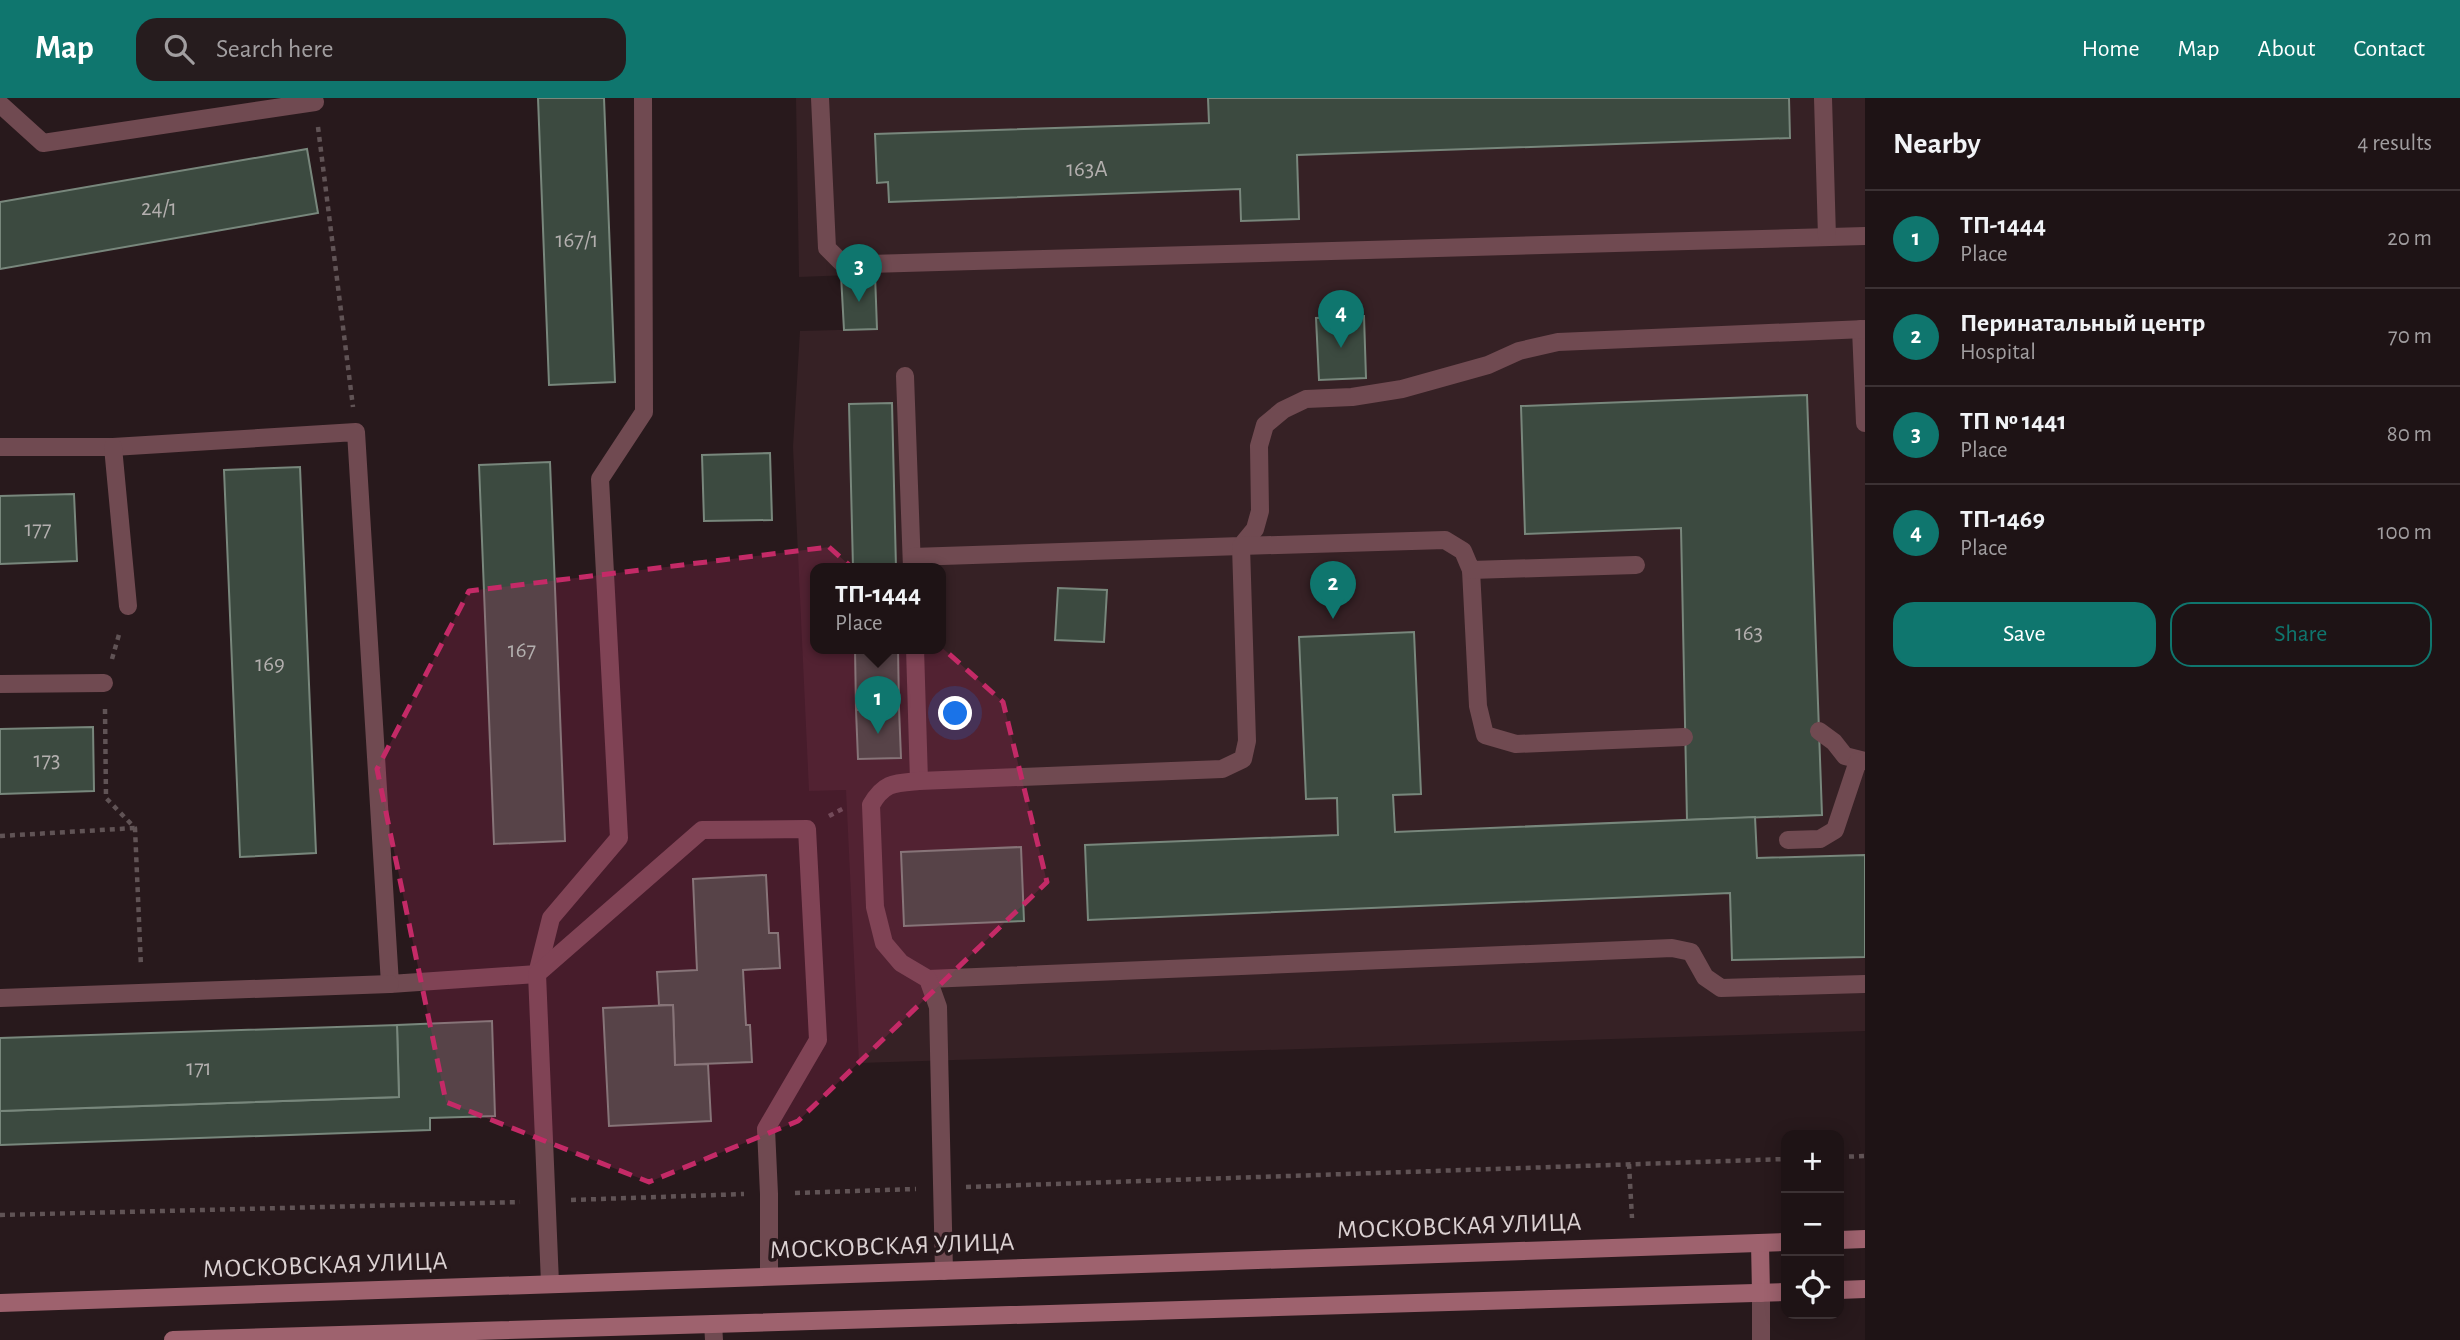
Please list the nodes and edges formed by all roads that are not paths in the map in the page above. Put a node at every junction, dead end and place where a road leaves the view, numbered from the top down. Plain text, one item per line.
1 (643, 98) edge
2 (820, 98) edge
3 (1824, 98) edge
4 (315, 102) road end
5 (0, 104) edge
6 (256, 105) edge
7 (1865, 236) edge
8 (1827, 237) junction
9 (1863, 329) edge
10 (905, 376) dead end
11 (1865, 423) edge
12 (0, 447) edge
13 (113, 447) junction
14 (1241, 546) junction
15 (912, 562) edge
16 (1636, 565) dead end
17 (1471, 570) junction
18 (128, 606) road end
19 (915, 654) edge
20 (104, 683) road end
21 (0, 684) edge
22 (1819, 731) dead end
23 (1684, 737) dead end
24 (1861, 761) edge
25 (919, 781) junction
26 (1788, 840) dead end
27 (537, 974) junction
28 (928, 979) junction
29 (390, 984) junction
30 (1865, 984) edge
31 (0, 998) edge
32 (1865, 1239) edge
33 (1844, 1240) edge
34 (1781, 1242) edge
35 (1760, 1243) junction
36 (944, 1271) junction
37 (769, 1276) junction
38 (550, 1283) junction
39 (1865, 1289) edge
40 (1844, 1290) edge
41 (1781, 1292) edge
42 (1761, 1293) junction
43 (0, 1303) edge
44 (714, 1332) edge
45 (173, 1340) edge
46 (1761, 1340) edge

1 - 27 street
2 - 8 street
3 - 8 street
4 - 6 street
5 - 6 street
7 - 8 street
9 - 11 street
9 - 14 street
10 - 15 street
12 - 13 street
13 - 18 street
13 - 29 street
14 - 15 street
14 - 17 street
14 - 25 street
16 - 17 street
17 - 23 street
19 - 25 street
20 - 21 street
22 - 24 street
24 - 26 street
25 - 28 street
27 - 29 street
27 - 37 street
27 - 38 street
28 - 30 street
28 - 36 street
29 - 31 street
32 - 33 main road
34 - 35 main road, МОСКОВСКАЯ УЛИЦА
35 - 36 main road, МОСКОВСКАЯ УЛИЦА
35 - 42 main road
36 - 37 main road, МОСКОВСКАЯ УЛИЦА
37 - 38 main road, МОСКОВСКАЯ УЛИЦА
38 - 43 main road, МОСКОВСКАЯ УЛИЦА
39 - 40 main road
41 - 42 main road
42 - 44 main road
42 - 46 street
44 - 45 main road

